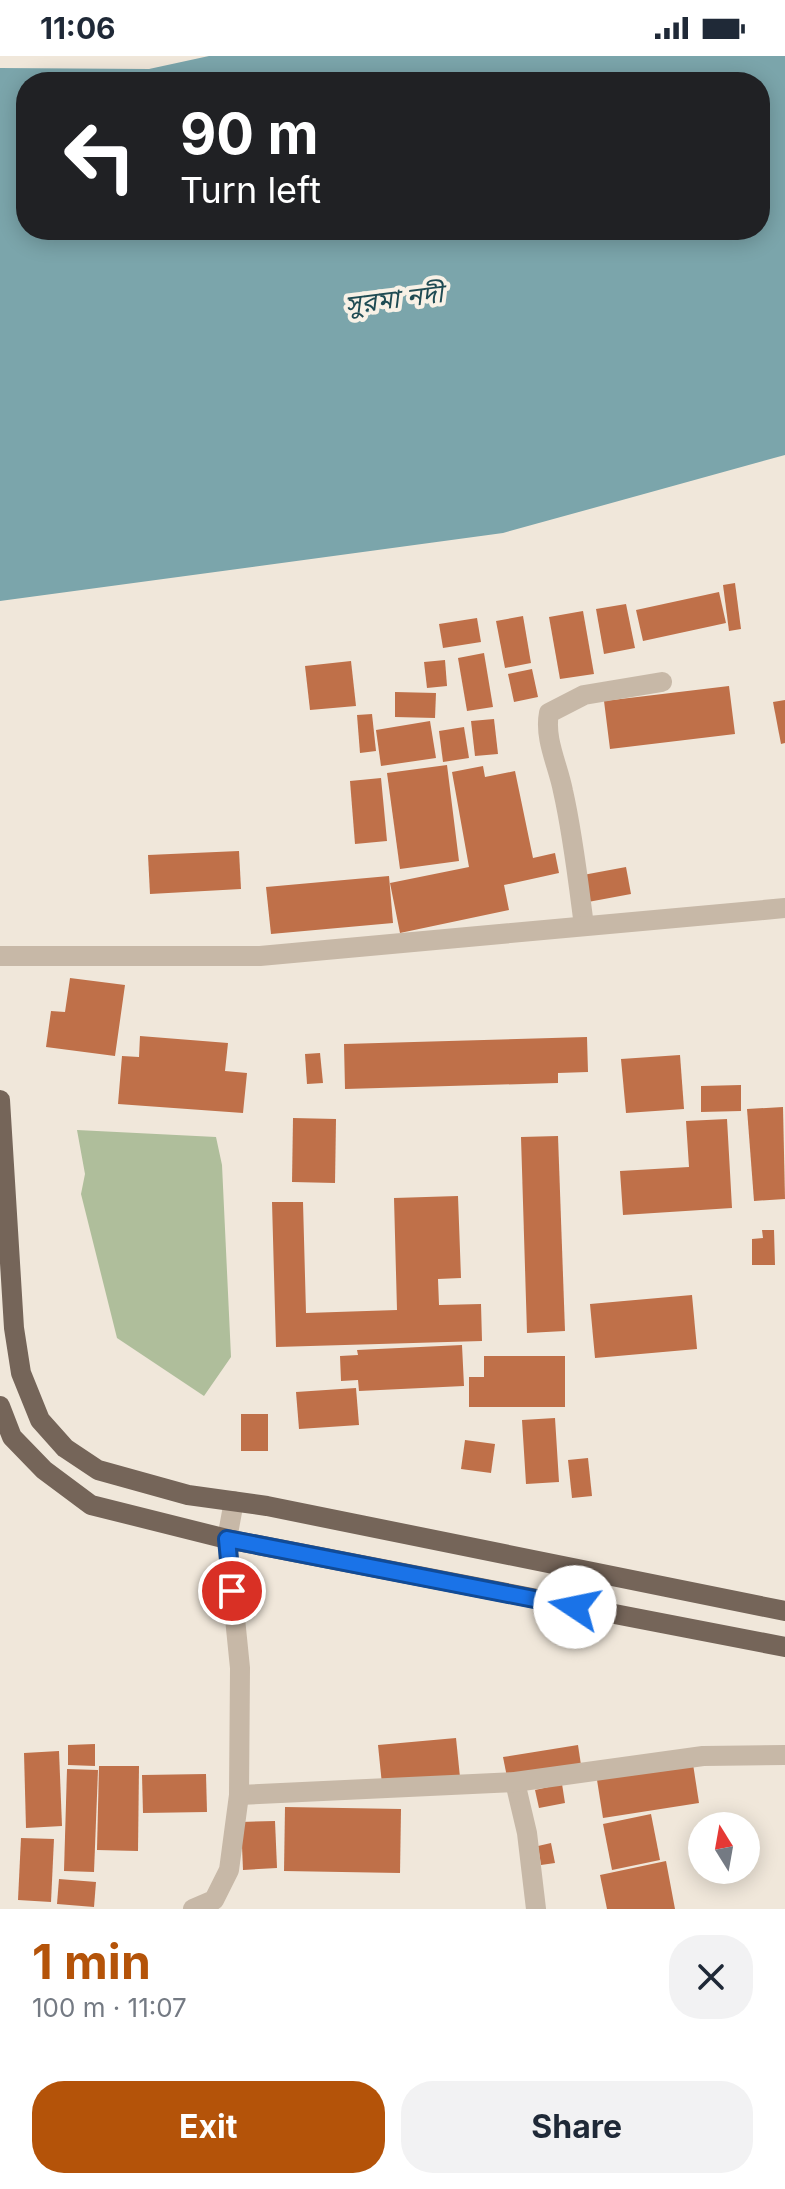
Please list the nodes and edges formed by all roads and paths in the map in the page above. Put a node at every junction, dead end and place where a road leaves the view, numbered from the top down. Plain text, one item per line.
1 (662, 682) dead end
2 (785, 908) edge
3 (584, 926) junction
4 (0, 956) edge
5 (0, 1100) edge
6 (1, 1113) edge
7 (0, 1406) edge
8 (234, 1501) junction
9 (227, 1539) junction
10 (785, 1611) edge
11 (785, 1647) edge
12 (785, 1755) edge
13 (515, 1782) junction
14 (239, 1795) junction
15 (193, 1909) edge
16 (536, 1909) edge

1 - 3 street
2 - 3 street
3 - 4 street
5 - 6 main road
6 - 8 main road
7 - 9 main road
8 - 9 street
8 - 10 main road
9 - 11 main road
9 - 14 street
12 - 13 street
13 - 14 street
13 - 16 street
14 - 15 street

